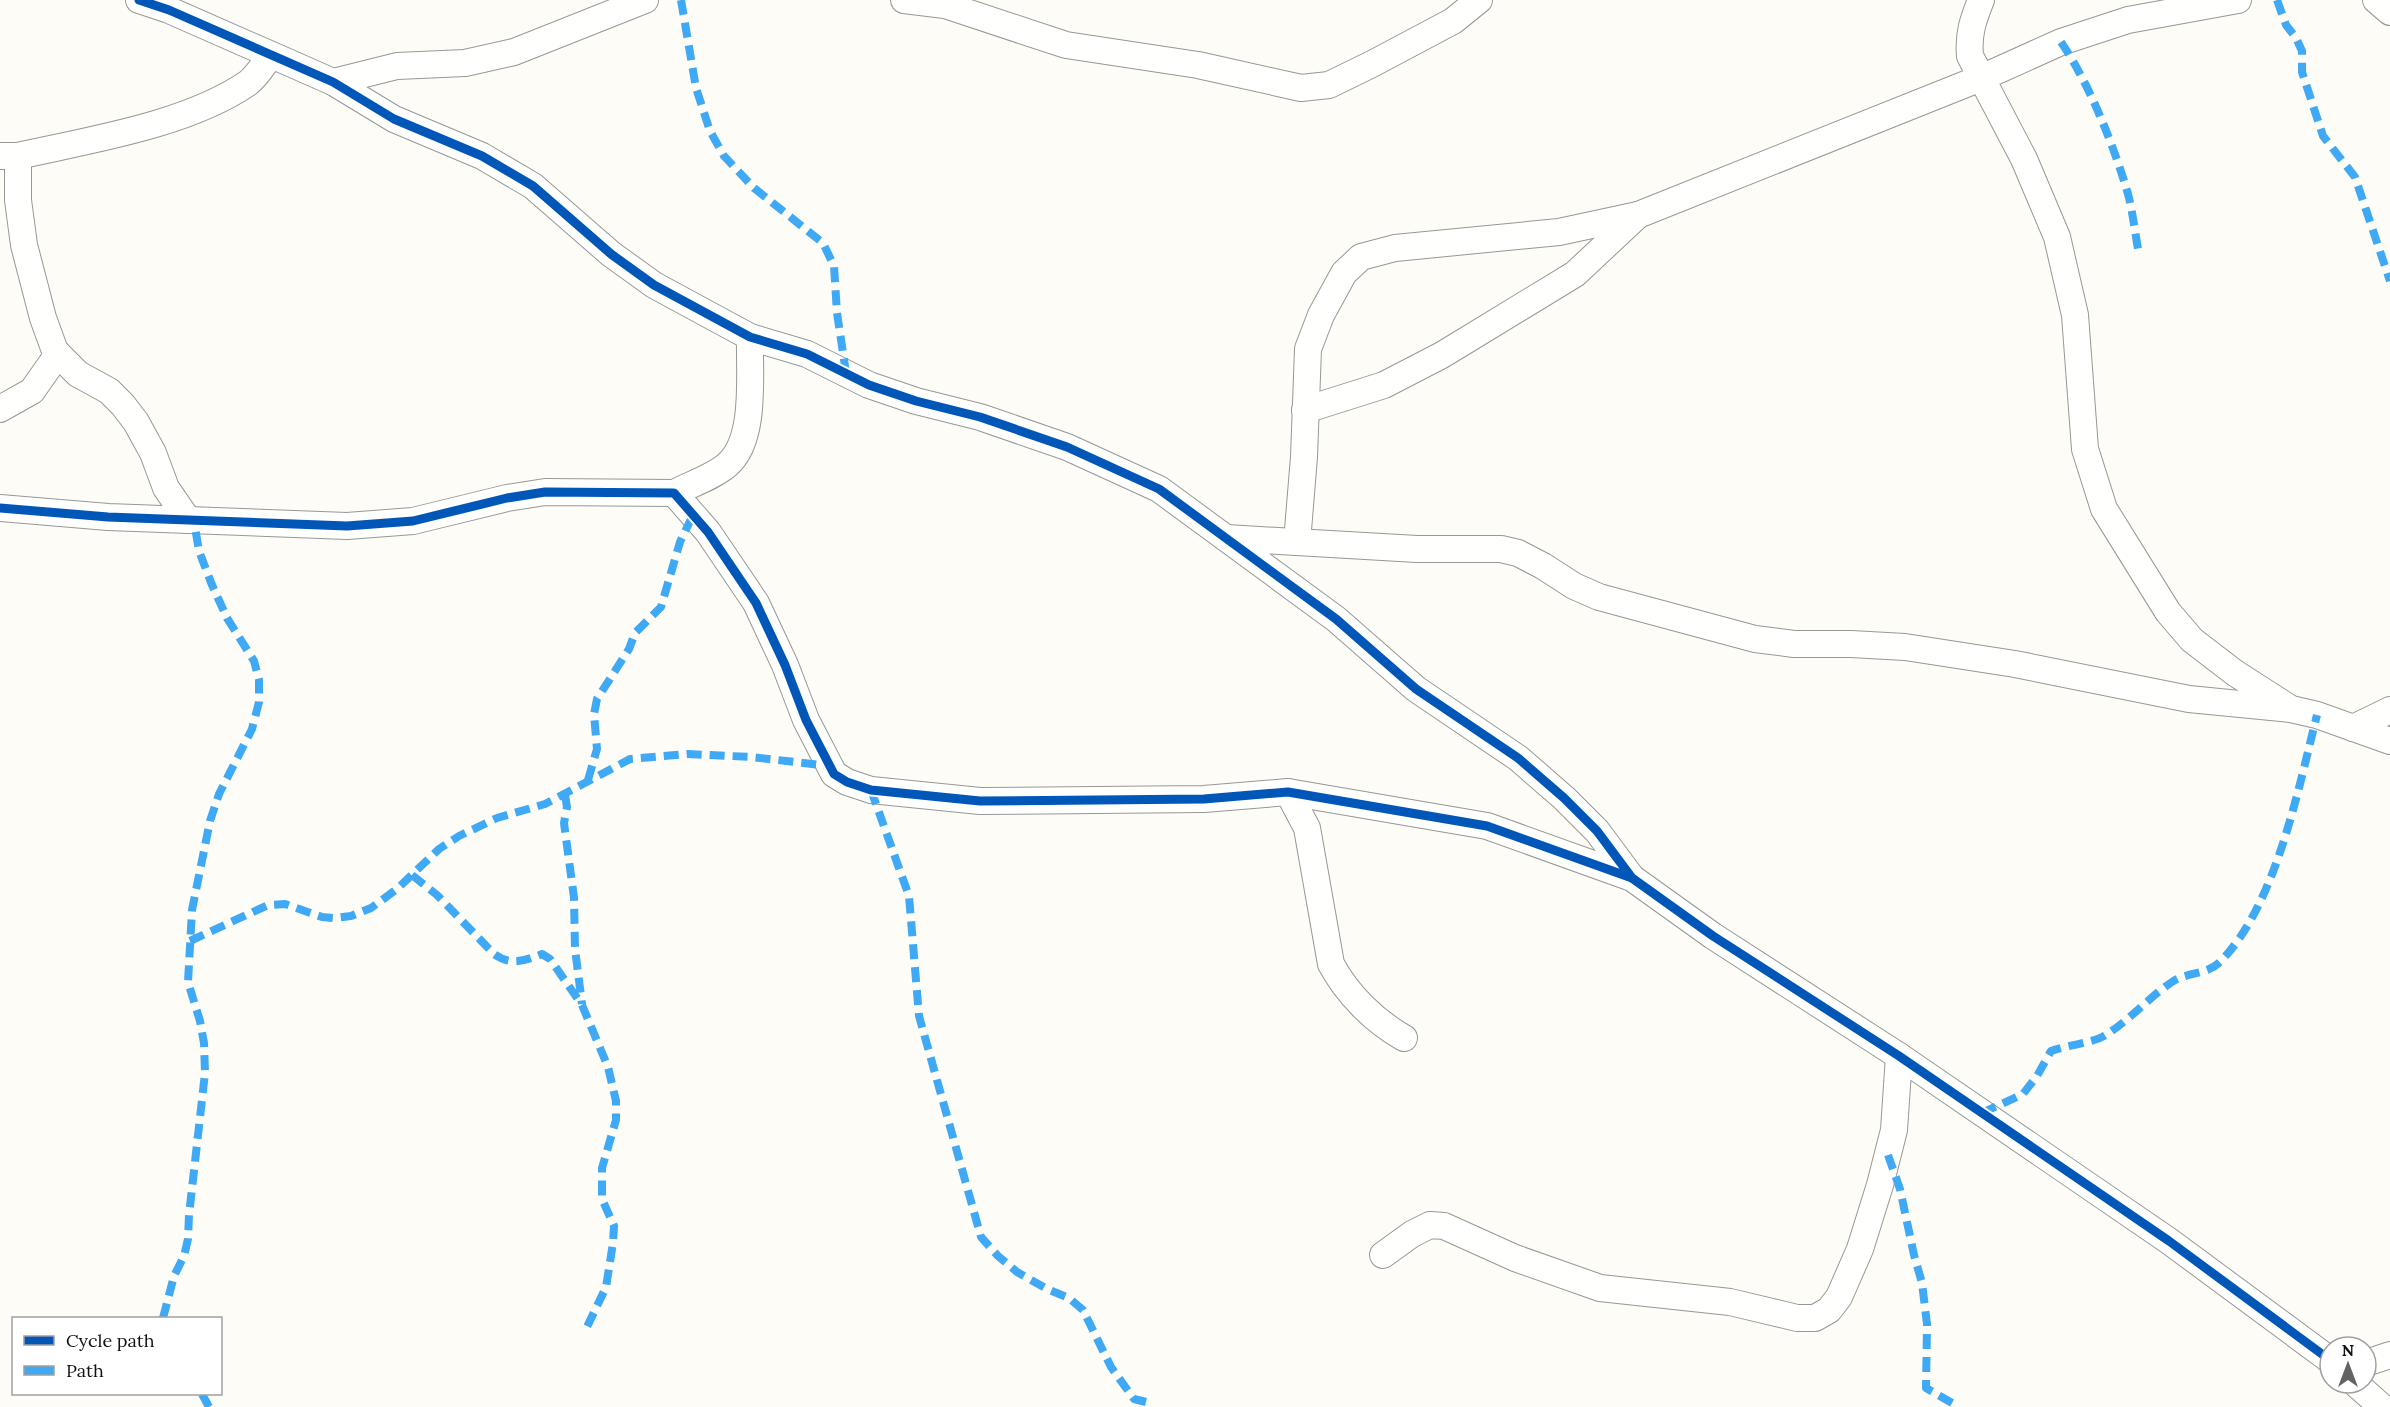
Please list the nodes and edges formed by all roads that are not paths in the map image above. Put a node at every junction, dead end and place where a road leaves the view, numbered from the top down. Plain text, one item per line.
1 (139, 0) edge
2 (645, 0) edge
3 (904, 0) edge
4 (1479, 0) edge
5 (1981, 0) edge
6 (2238, 0) edge
7 (2376, 0) edge
8 (2390, 12) edge
9 (271, 55) junction
10 (1981, 78) junction
11 (333, 82) junction
12 (9, 156) edge
13 (1638, 215) junction
14 (750, 337) junction
15 (58, 354) junction
16 (0, 409) edge
17 (1305, 410) junction
18 (674, 493) junction
19 (0, 508) edge
20 (188, 520) junction
21 (1226, 538) junction
22 (1297, 542) junction
23 (2291, 709) junction
24 (2390, 710) edge
25 (2354, 728) junction
26 (2390, 741) edge
27 (1288, 792) junction
28 (1632, 878) junction
29 (1404, 1038) dead end
30 (1899, 1056) junction
31 (1383, 1255) dead end
32 (2318, 1348) edge
33 (2368, 1395) edge
34 (2382, 1407) edge

1 - 9 street
2 - 11 street
3 - 4 street
5 - 10 street
6 - 10 street
7 - 8 street
9 - 11 street
9 - 12 street
10 - 13 street
10 - 23 street
11 - 14 street
12 - 15 street
13 - 17 street
13 - 17 street
14 - 18 street
14 - 21 street
15 - 16 street
15 - 20 street
17 - 22 street
18 - 20 street
18 - 27 street
19 - 20 street
21 - 22 street
21 - 28 street
22 - 23 street
23 - 25 street
24 - 25 street
25 - 26 street
27 - 28 street
27 - 29 street
28 - 30 street
30 - 31 street
30 - 32 street
33 - 34 street

